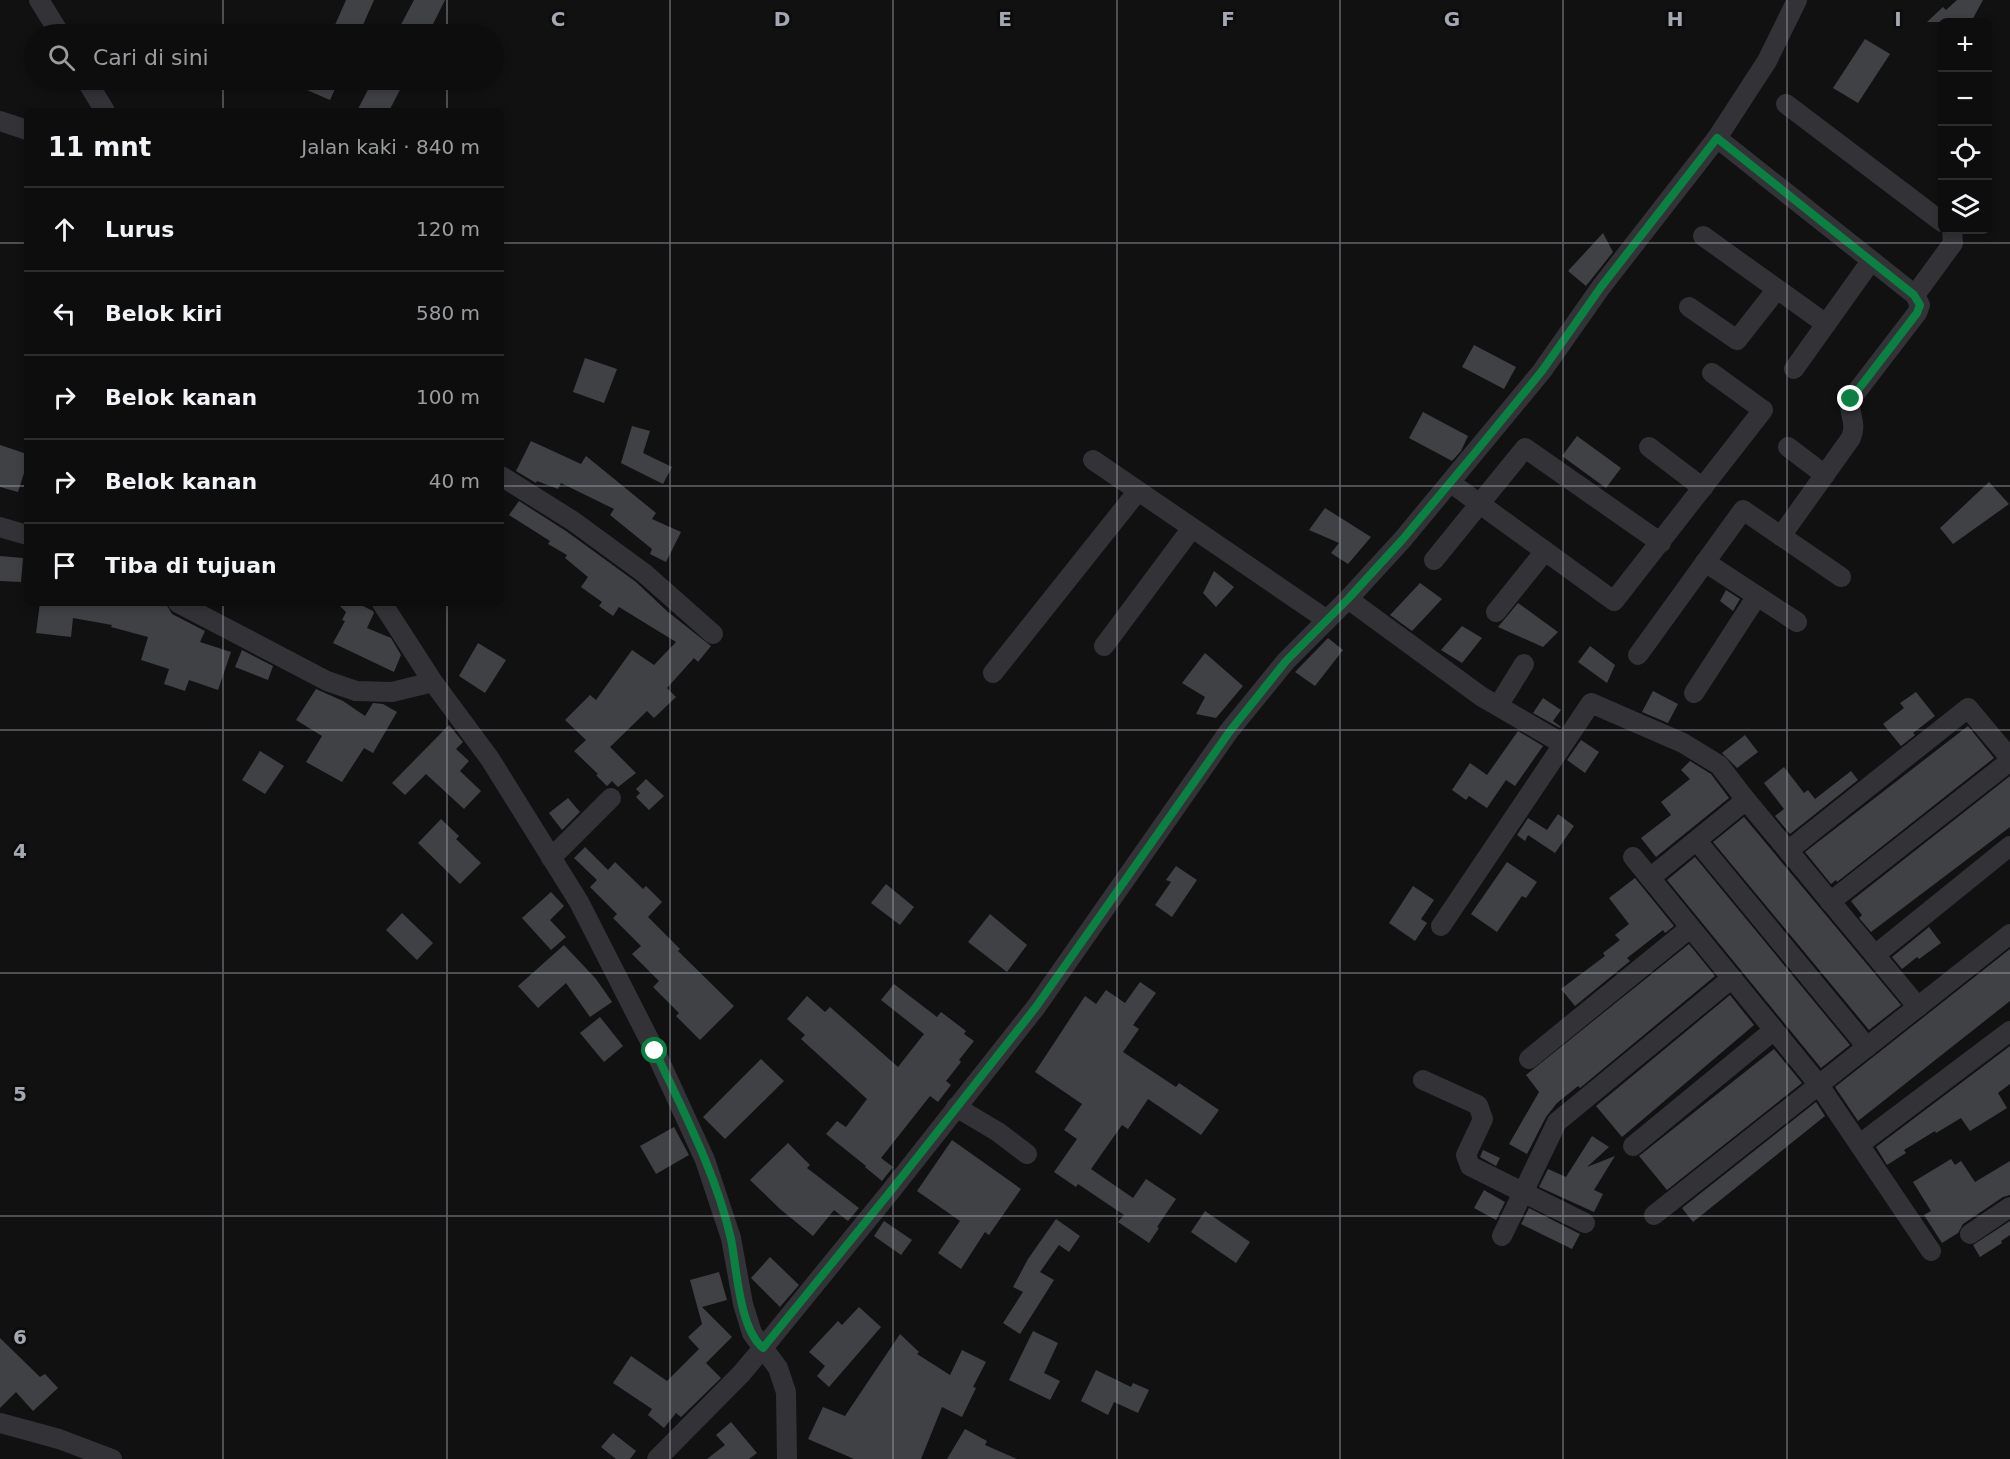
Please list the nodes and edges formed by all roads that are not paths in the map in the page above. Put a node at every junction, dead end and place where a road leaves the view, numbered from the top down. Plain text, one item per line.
1 (1797, 0) edge
2 (36, 2) edge
3 (52, 24) edge
4 (93, 90) edge
5 (1786, 104) dead end
6 (103, 108) edge
7 (0, 122) edge
8 (24, 129) edge
9 (1717, 138) junction
10 (1938, 219) edge
11 (1952, 234) edge
12 (1703, 236) dead end
13 (1871, 261) junction
14 (1778, 289) junction
15 (1914, 295) junction
16 (1689, 307) dead end
17 (1826, 324) junction
18 (1794, 369) dead end
19 (1712, 373) dead end
20 (1649, 447) dead end
21 (1788, 447) dead end
22 (1093, 460) dead end
23 (1825, 475) junction
24 (504, 478) edge
25 (1451, 483) junction
26 (1703, 488) junction
27 (1138, 491) junction
28 (1480, 504) junction
29 (0, 527) edge
30 (1192, 528) junction
31 (24, 535) edge
32 (1781, 536) junction
33 (1661, 543) junction
34 (1545, 551) junction
35 (1434, 560) dead end
36 (1705, 562) junction
37 (1841, 578) dead end
38 (1757, 596) junction
39 (1348, 599) junction
40 (184, 606) edge
41 (384, 606) edge
42 (1496, 612) dead end
43 (1327, 620) junction
44 (1797, 622) dead end
45 (713, 634) dead end
46 (1104, 646) dead end
47 (1638, 655) dead end
48 (1524, 664) dead end
49 (993, 673) dead end
50 (434, 682) junction
51 (1694, 693) dead end
52 (1498, 706) junction
53 (1563, 744) junction
54 (2010, 760) edge
55 (611, 798) dead end
56 (1746, 800) junction
57 (1697, 841) junction
58 (2010, 846) edge
59 (1789, 850) junction
60 (1633, 857) dead end
61 (551, 858) junction
62 (1650, 878) junction
63 (1830, 902) junction
64 (1441, 926) dead end
65 (1690, 928) junction
66 (2010, 934) edge
67 (1875, 955) junction
68 (1732, 978) junction
69 (1918, 1007) junction
70 (1774, 1030) junction
71 (2010, 1031) edge
72 (1867, 1047) junction
73 (1529, 1059) dead end
74 (1423, 1080) dead end
75 (1819, 1085) junction
76 (956, 1107) junction
77 (1860, 1143) junction
78 (1633, 1146) dead end
79 (1027, 1154) dead end
80 (1523, 1192) junction
81 (2010, 1207) edge
82 (1654, 1215) dead end
83 (1585, 1223) dead end
84 (1970, 1234) dead end
85 (1502, 1236) dead end
86 (1932, 1251) dead end
87 (763, 1348) junction
88 (0, 1423) edge
89 (112, 1459) edge
90 (657, 1459) edge
91 (787, 1459) edge

1 - 9 street
2 - 3 street
4 - 6 street
5 - 10 street
7 - 8 street
9 - 13 street
9 - 25 street
11 - 15 street
12 - 14 street
13 - 15 street
13 - 17 street
14 - 16 street
14 - 17 street
15 - 23 street
17 - 18 street
19 - 26 street
20 - 26 street
21 - 23 street
22 - 27 street
23 - 32 street
24 - 45 street
25 - 28 street
25 - 39 street
26 - 33 street
27 - 30 street
27 - 49 street
28 - 33 street
28 - 34 street
28 - 35 street
29 - 31 street
30 - 43 street
30 - 46 street
32 - 36 street
32 - 37 street
33 - 34 street
34 - 42 street
36 - 38 street
36 - 47 street
38 - 44 street
38 - 51 street
39 - 43 street
39 - 52 street
40 - 50 street
41 - 50 street
43 - 76 street
48 - 52 street
50 - 61 street
52 - 53 street
53 - 56 street
53 - 64 street
54 - 59 street
54 - 63 street
55 - 61 street
56 - 57 street
56 - 59 street
57 - 62 street
57 - 72 street
58 - 67 street
59 - 63 street
60 - 62 street
61 - 87 street
62 - 65 street
63 - 67 street
65 - 68 street
65 - 73 street
66 - 69 street
67 - 69 street
68 - 70 street
68 - 80 street
69 - 72 street
70 - 75 street
70 - 78 street
71 - 77 street
72 - 75 street
74 - 80 street
75 - 77 street
75 - 82 street
76 - 79 street
76 - 87 street
77 - 86 street
80 - 83 street
80 - 85 street
81 - 84 street
87 - 90 street
87 - 91 street
88 - 89 street

